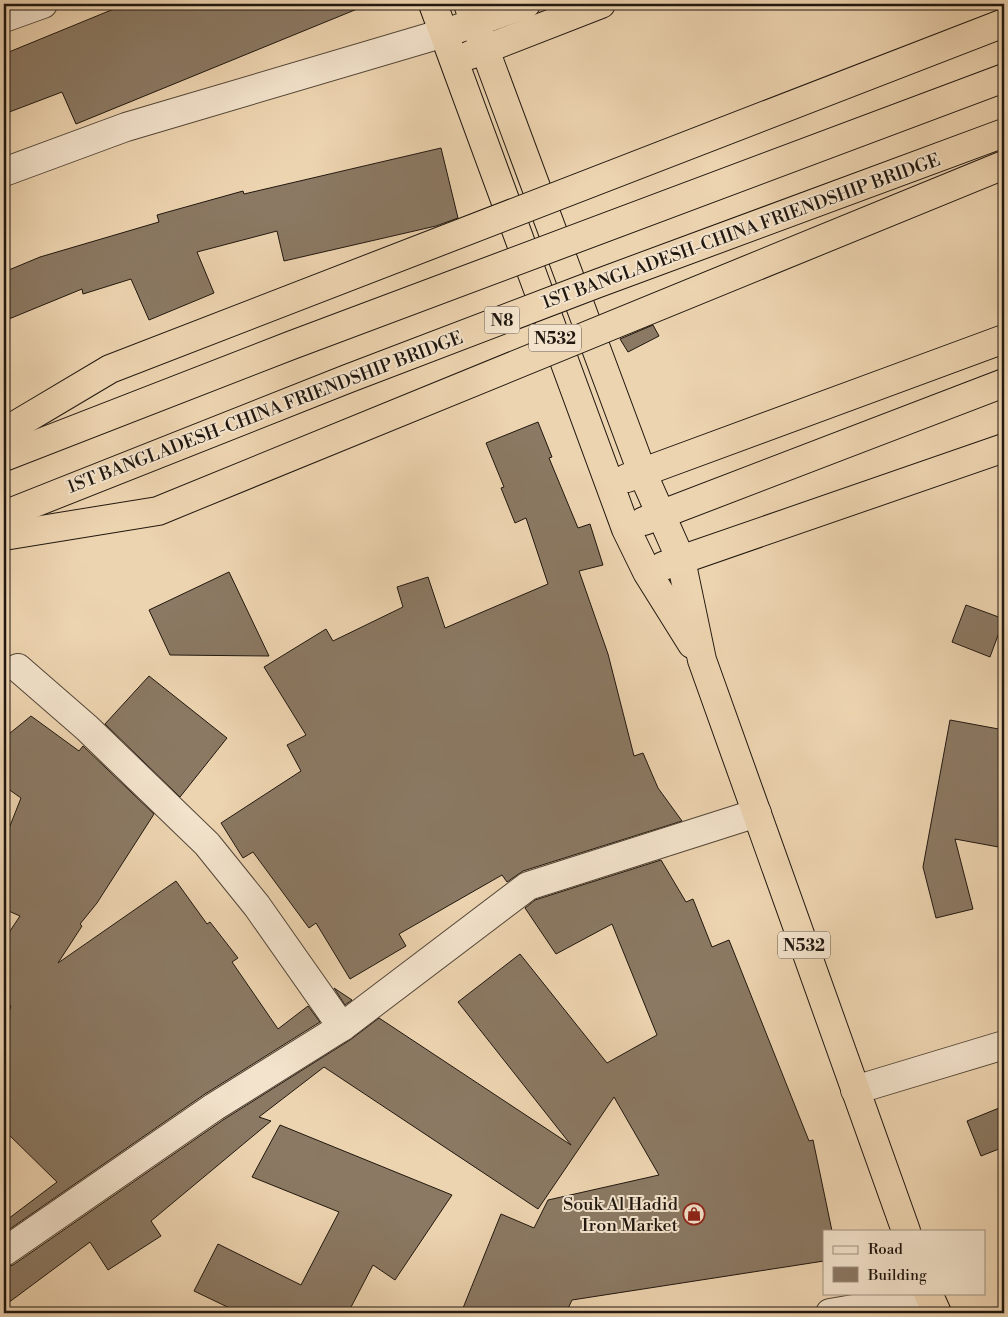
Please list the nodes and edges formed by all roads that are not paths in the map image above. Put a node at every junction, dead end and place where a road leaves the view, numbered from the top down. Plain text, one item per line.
1 (43, 4) edge
2 (433, 4) edge
3 (526, 4) edge
4 (601, 4) edge
5 (471, 14) edge
6 (4, 18) edge
7 (1004, 22) edge
8 (444, 34) junction
9 (486, 50) junction
10 (454, 61) junction
11 (1004, 78) edge
12 (1004, 133) edge
13 (1004, 165) edge
14 (4, 172) edge
15 (1004, 339) edge
16 (1004, 383) edge
17 (4, 432) edge
18 (1004, 448) edge
19 (4, 456) edge
20 (642, 472) junction
21 (609, 485) junction
22 (661, 514) junction
23 (4, 515) edge
24 (626, 529) junction
25 (4, 536) edge
26 (681, 560) junction
27 (647, 572) junction
28 (702, 660) junction
29 (18, 668) dead end
30 (757, 813) junction
31 (342, 1027) junction
32 (1004, 1046) edge
33 (855, 1090) junction
34 (906, 1230) edge
35 (4, 1252) edge
36 (932, 1301) edge
37 (830, 1313) edge

1 - 6 street
2 - 8 highway, N532
3 - 5 highway
4 - 9 highway
5 - 8 highway
5 - 9 highway, N532
7 - 17 highway, bridge
8 - 10 highway, N532
8 - 14 street
9 - 10 highway
9 - 20 highway, N532
10 - 21 highway, N532
11 - 19 highway, bridge
12 - 23 highway, 1ST BANGLADESH-CHINA FRIENDSHIP BRIDGE / N8, bridge
13 - 25 highway, bridge
15 - 20 highway
16 - 22 highway
18 - 26 highway
20 - 21 highway
20 - 22 highway, N532
21 - 24 highway, N532
22 - 24 highway
22 - 26 highway, N532
24 - 27 highway, N532
26 - 27 highway
26 - 28 highway, N532
27 - 28 highway, N532
28 - 30 highway, N532
29 - 31 street
30 - 31 street
30 - 33 highway, N532
31 - 35 street
32 - 33 street
33 - 34 highway, N532
36 - 37 street

